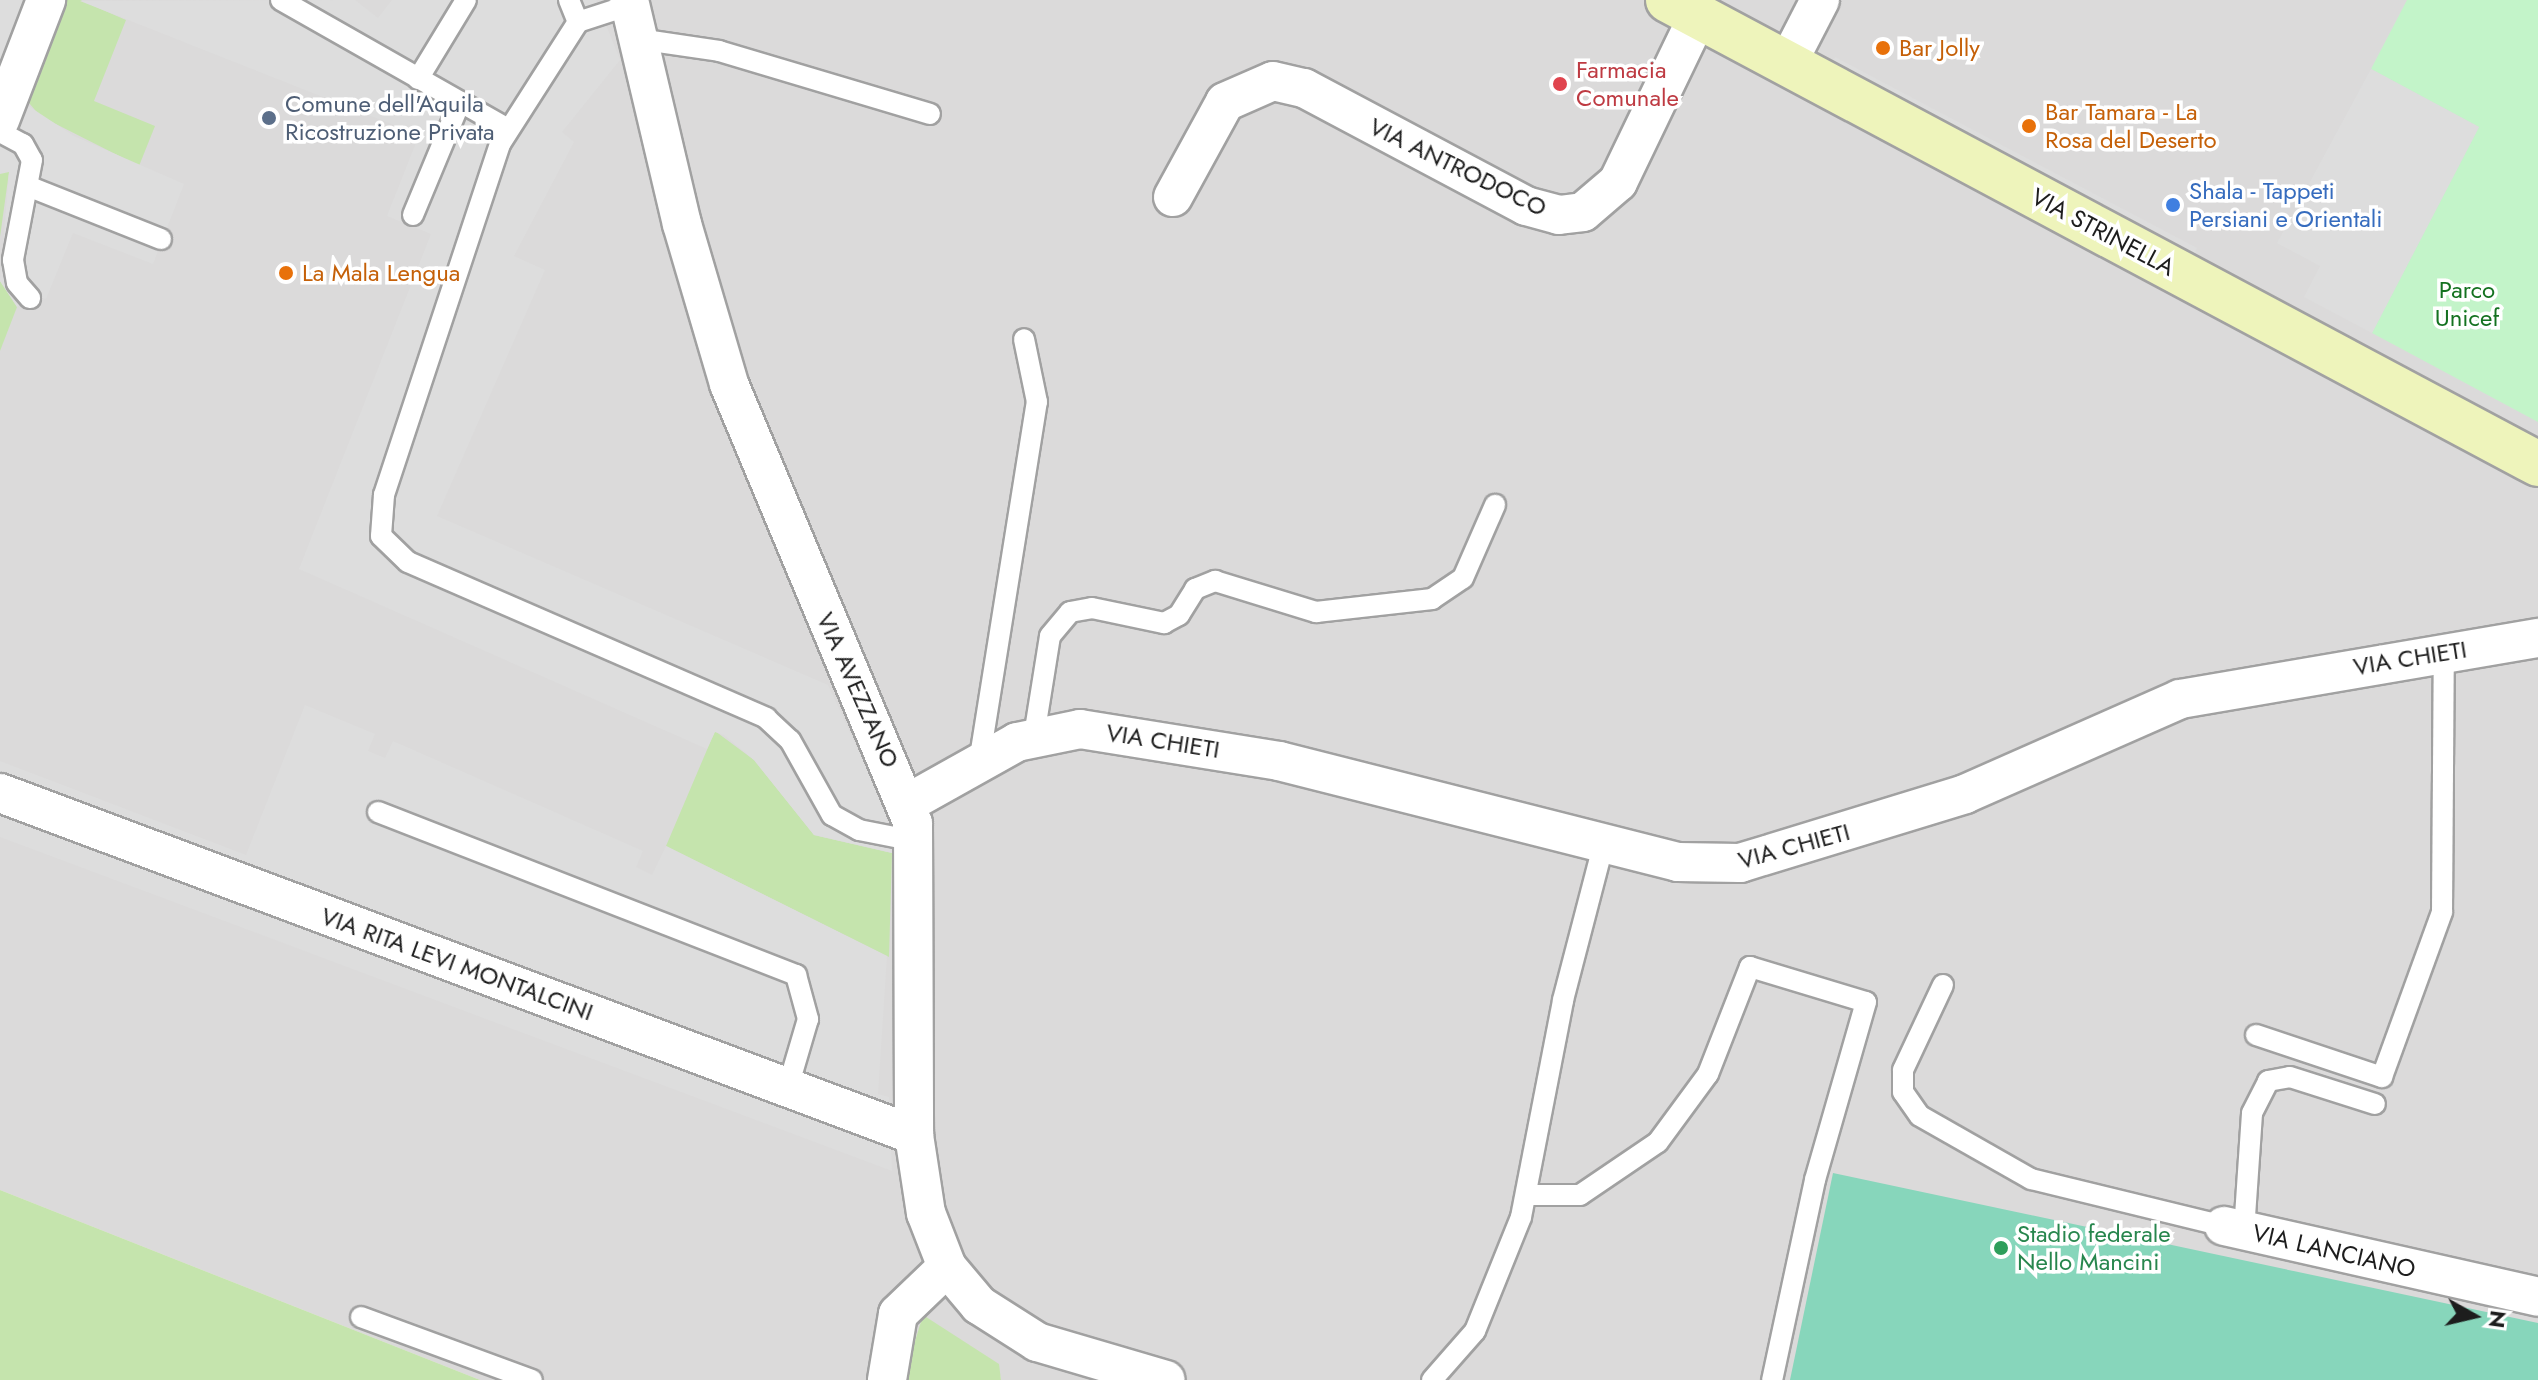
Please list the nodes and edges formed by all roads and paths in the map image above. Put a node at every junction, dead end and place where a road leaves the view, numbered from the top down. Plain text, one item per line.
1 (46, 0) edge
2 (281, 0) edge
3 (466, 0) edge
4 (569, 0) edge
5 (1820, 0) edge
6 (1683, 8) edge
7 (632, 15) edge
8 (578, 22) junction
9 (1787, 64) junction
10 (418, 79) junction
11 (460, 102) junction
12 (930, 114) dead end
13 (0, 120) edge
14 (508, 129) junction
15 (0, 132) edge
16 (30, 187) junction
17 (1173, 197) dead end
18 (413, 215) dead end
19 (161, 239) dead end
20 (30, 298) dead end
21 (1024, 339) dead end
22 (2538, 464) edge
23 (1495, 505) dead end
24 (2538, 638) edge
25 (2444, 652) junction
26 (1034, 736) junction
27 (979, 763) junction
28 (0, 793) edge
29 (908, 803) junction
30 (378, 812) dead end
31 (915, 841) junction
32 (1604, 843) junction
33 (1943, 985) dead end
34 (2256, 1035) dead end
35 (788, 1087) junction
36 (2375, 1104) dead end
37 (914, 1135) junction
38 (1526, 1195) junction
39 (2234, 1228) junction
40 (947, 1267) junction
41 (2538, 1297) edge
42 (361, 1317) dead end
43 (1447, 1375) edge
44 (532, 1380) edge
45 (887, 1380) edge
46 (1166, 1380) edge
47 (1772, 1380) edge

1 - 13 street
2 - 10 lane
3 - 10 lane
4 - 8 lane
5 - 9 street
6 - 9 main road, VIA STRINELLA
6 - 17 street, VIA ANTRODOCO
7 - 8 lane
7 - 12 lane
7 - 29 street, VIA AVEZZANO
8 - 14 lane
9 - 22 main road, VIA STRINELLA
10 - 11 lane
11 - 14 lane
11 - 18 lane
14 - 31 lane
15 - 16 lane
16 - 19 lane
16 - 20 lane
21 - 27 lane
23 - 26 lane
24 - 25 street, VIA CHIETI
25 - 32 street, VIA CHIETI
25 - 34 lane
26 - 27 street, VIA CHIETI
26 - 32 street, VIA CHIETI
27 - 29 street, VIA CHIETI
28 - 35 street, VIA RITA LEVI MONTALCINI
29 - 31 street, VIA AVEZZANO
30 - 35 lane
31 - 37 street, VIA AVEZZANO
32 - 38 lane
33 - 39 lane
35 - 37 street, VIA RITA LEVI MONTALCINI
36 - 39 lane
37 - 40 street, VIA AVEZZANO
38 - 43 lane
38 - 47 lane
39 - 41 street, VIA LANCIANO
40 - 45 street
40 - 46 street, VIA AVEZZANO
42 - 44 lane

